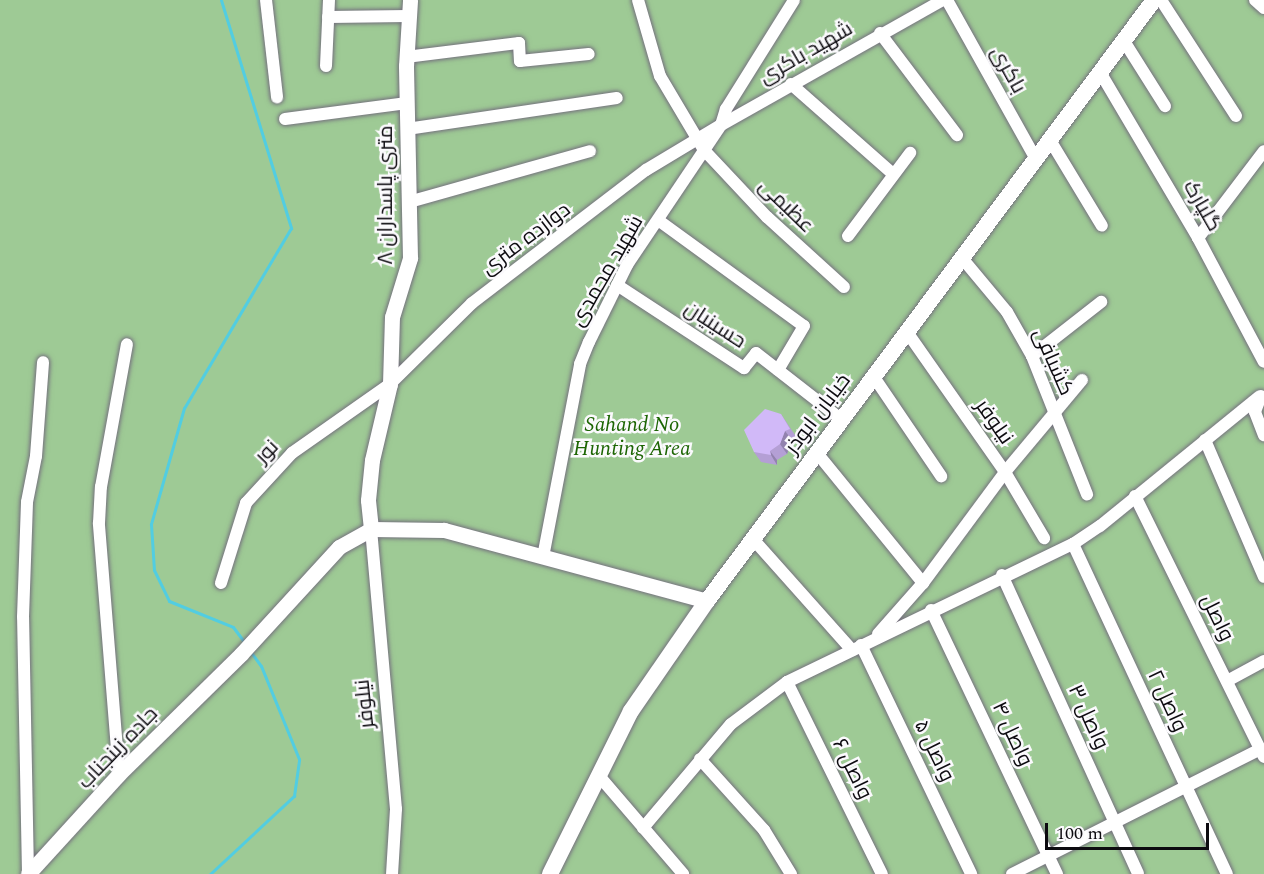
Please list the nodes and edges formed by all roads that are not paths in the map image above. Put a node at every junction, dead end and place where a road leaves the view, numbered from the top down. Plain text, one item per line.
1 (266, 0) edge
2 (329, 0) edge
3 (410, 0) edge
4 (638, 0) edge
5 (794, 0) edge
6 (945, 0) edge
7 (1154, 0) edge
8 (1161, 0) edge
9 (1255, 0) edge
10 (1264, 9) edge
11 (408, 16) junction
12 (328, 17) junction
13 (880, 33) junction
14 (1124, 41) junction
15 (589, 54) dead end
16 (406, 57) junction
17 (326, 66) dead end
18 (1100, 72) junction
19 (791, 84) junction
20 (277, 98) dead end
21 (617, 98) dead end
22 (406, 103) junction
23 (1165, 106) dead end
24 (1236, 116) dead end
25 (285, 119) dead end
26 (721, 125) junction
27 (407, 129) junction
28 (957, 135) dead end
29 (697, 138) junction
30 (1050, 140) junction
31 (704, 150) junction
32 (590, 151) dead end
33 (1264, 151) edge
34 (910, 153) dead end
35 (1036, 159) junction
36 (893, 174) junction
37 (409, 202) junction
38 (658, 220) junction
39 (1102, 226) dead end
40 (848, 236) dead end
41 (1198, 238) junction
42 (962, 258) junction
43 (617, 285) junction
44 (844, 287) dead end
45 (1101, 302) dead end
46 (907, 332) junction
47 (127, 344) dead end
48 (1032, 356) junction
49 (42, 362) dead end
50 (1264, 362) edge
51 (778, 370) junction
52 (874, 377) junction
53 (1082, 380) dead end
54 (390, 384) junction
55 (1262, 395) edge
56 (1054, 412) junction
57 (842, 420) junction
58 (1264, 435) edge
59 (1205, 440) junction
60 (818, 453) junction
61 (1005, 472) junction
62 (941, 476) dead end
63 (1088, 494) dead end
64 (1136, 496) junction
65 (371, 529) junction
66 (1044, 538) dead end
67 (753, 539) junction
68 (1073, 543) junction
69 (543, 557) junction
70 (1002, 575) junction
71 (1264, 577) edge
72 (221, 583) dead end
73 (923, 583) junction
74 (707, 601) junction
75 (932, 610) junction
76 (862, 645) junction
77 (1264, 661) edge
78 (1227, 681) junction
79 (787, 682) junction
80 (1262, 753) edge
81 (700, 759) junction
82 (119, 774) junction
83 (600, 777) junction
84 (1184, 787) junction
85 (1114, 822) junction
86 (643, 828) junction
87 (1048, 856) junction
88 (28, 874) edge
89 (392, 874) edge
90 (550, 874) edge
91 (683, 874) edge
92 (791, 874) edge
93 (882, 874) edge
94 (971, 874) edge
95 (1012, 874) edge
96 (1057, 874) edge
97 (1138, 874) edge
98 (1227, 874) edge

1 - 20 street
2 - 12 street
3 - 11 street, ۸ متری پاسداران
4 - 29 street, عظیمی
5 - 26 street, شهید محمدی
6 - 13 street, شهید باکری
6 - 35 street, باکری
7 - 14 main road, خیابان ابوذر
8 - 24 street
9 - 10 street
11 - 12 street
11 - 16 street, ۸ متری پاسداران
12 - 17 street
13 - 19 street, شهید باکری
13 - 28 street
14 - 18 main road, خیابان ابوذر
14 - 23 street
15 - 16 street
16 - 22 street, ۸ متری پاسداران
18 - 30 main road, خیابان ابوذر
18 - 41 street, گلپارک
19 - 26 street, شهید باکری
19 - 36 street
21 - 27 street
22 - 25 street
22 - 27 street, ۸ متری پاسداران
26 - 29 street, شهید باکری
26 - 31 street, شهید محمدی
27 - 37 street, ۸ متری پاسداران
29 - 31 street, عظیمی
29 - 54 street, دوازده متری
30 - 35 main road, خیابان ابوذر
30 - 39 street
31 - 38 street, شهید محمدی
31 - 44 street, عظیمی
32 - 37 street
33 - 41 street
34 - 36 street
35 - 42 main road, خیابان ابوذر
36 - 40 street
37 - 54 street, ۸ متری پاسداران
38 - 43 street, شهید محمدی
38 - 51 street
41 - 50 street, گلپارک
42 - 46 main road, خیابان ابوذر
42 - 48 street, کشبافی
43 - 51 street, حسینیان
43 - 69 street, شهید محمدی
45 - 48 street
46 - 52 main road, خیابان ابوذر
46 - 61 street, نیلوفر
47 - 82 street
48 - 56 street, کشبافی
49 - 88 street
51 - 57 street, حسینیان
52 - 57 main road, خیابان ابوذر
52 - 62 street
53 - 56 street
54 - 65 street, ۸ متری پاسداران
54 - 72 street, نور
55 - 58 street
55 - 59 street
56 - 61 street
56 - 63 street, کشبافی
57 - 60 main road, خیابان ابوذر
59 - 64 street
59 - 71 street
60 - 67 main road, خیابان ابوذر
60 - 73 street
61 - 66 street, نیلوفر
61 - 73 street
64 - 68 street
64 - 78 street, واصل
65 - 69 street
65 - 82 street, جاده زینجناب
65 - 89 street, نیلوفر
67 - 74 main road, خیابان ابوذر
67 - 76 street, واصل ۵
68 - 70 street
68 - 84 street, واصل ۲
69 - 74 street
70 - 75 street
70 - 85 street, واصل ۳
73 - 76 street
74 - 83 main road, خیابان ابوذر
75 - 76 street
75 - 87 street, واصل ۴
76 - 79 street
76 - 94 street, واصل ۵
77 - 78 street
78 - 80 street, واصل
79 - 81 street
79 - 93 street, واصل ۶
80 - 84 street
81 - 86 street
81 - 92 street
82 - 88 street, جاده زینجناب
83 - 86 street
83 - 90 main road, خیابان ابوذر
84 - 85 street
84 - 98 street, واصل ۲
85 - 87 street
85 - 97 street, واصل ۳
86 - 91 street
87 - 95 street
87 - 96 street, واصل ۴

